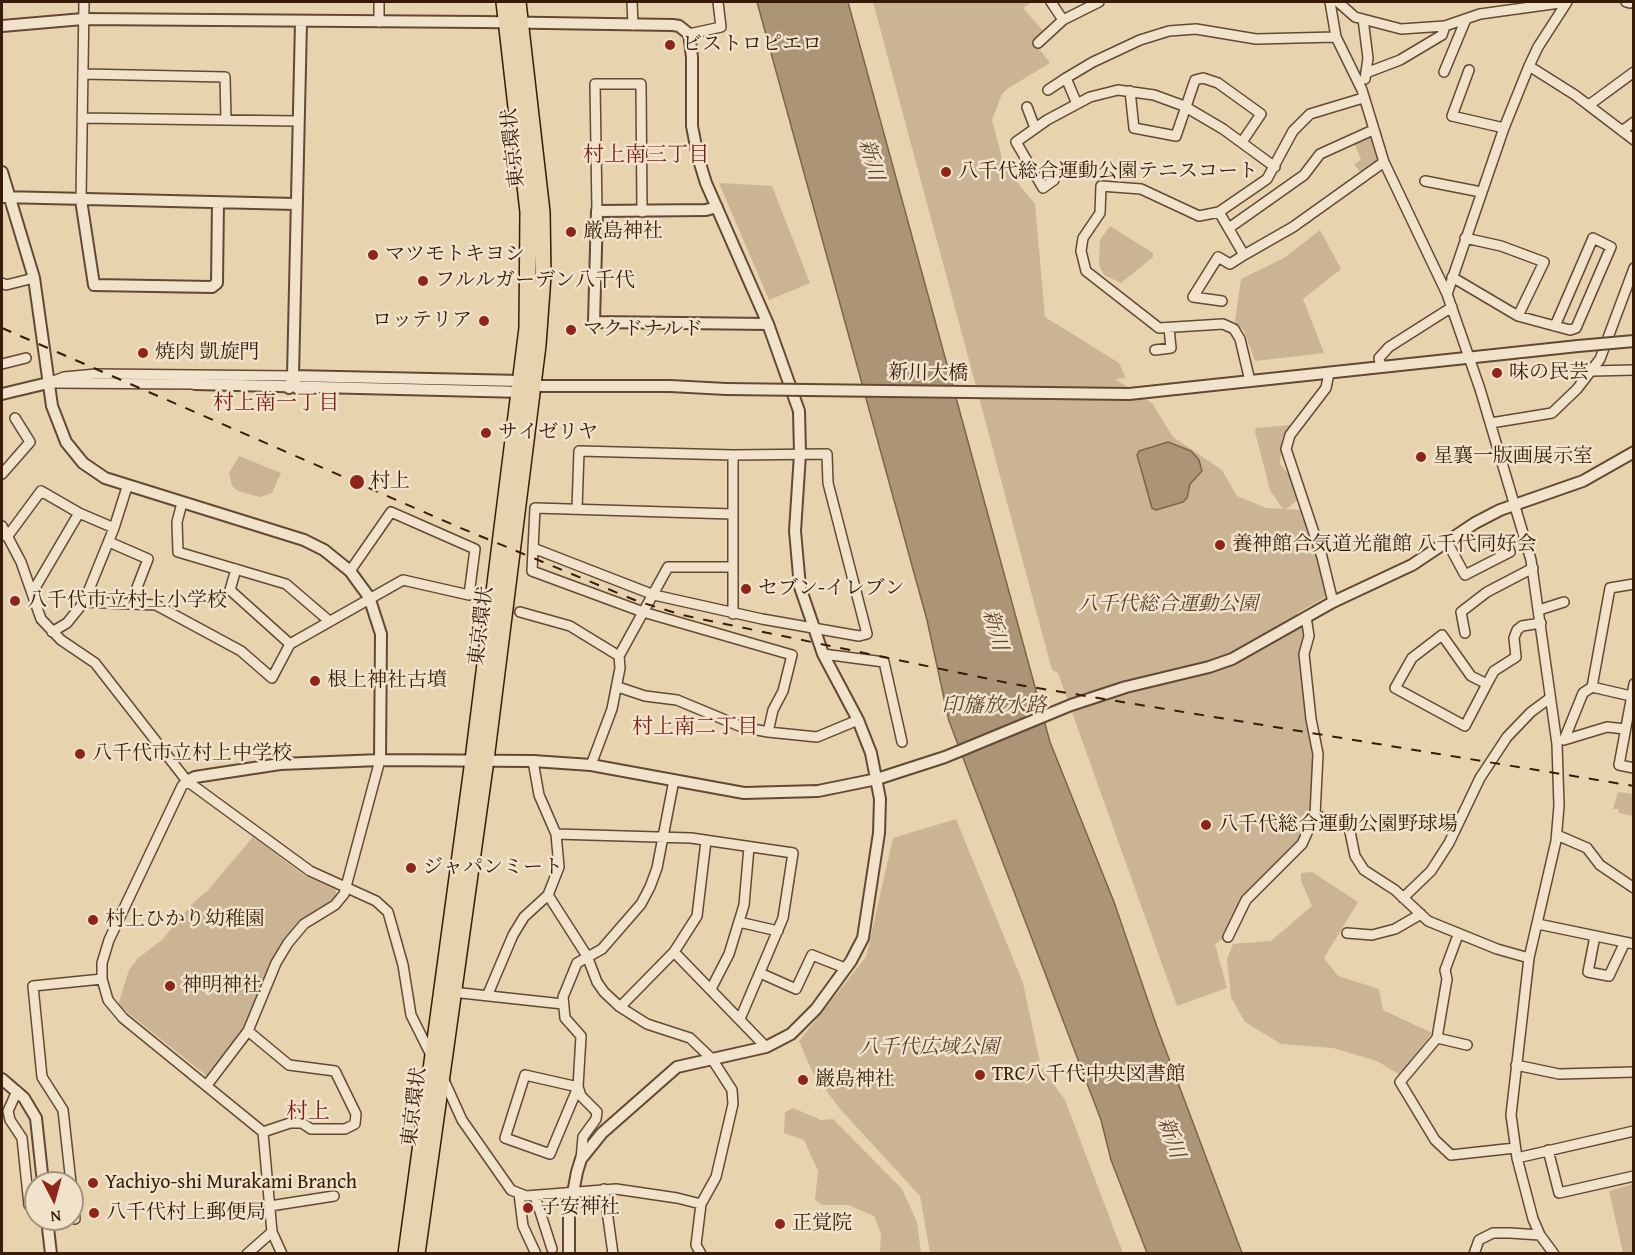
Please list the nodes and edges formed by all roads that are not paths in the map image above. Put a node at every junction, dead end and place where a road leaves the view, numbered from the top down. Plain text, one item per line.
1 (84, 2) edge
2 (379, 2) edge
3 (504, 2) edge
4 (518, 2) edge
5 (632, 2) edge
6 (718, 2) edge
7 (1051, 2) edge
8 (1099, 2) edge
9 (1330, 2) edge
10 (1338, 2) edge
11 (1567, 2) edge
12 (83, 19) junction
13 (1363, 19) junction
14 (1466, 19) junction
15 (1064, 20) junction
16 (301, 22) junction
17 (379, 22) junction
18 (514, 23) junction
19 (633, 25) junction
20 (2, 26) edge
21 (1445, 26) junction
22 (688, 34) junction
23 (1336, 37) junction
24 (1038, 43) dead end
25 (1529, 66) junction
26 (1469, 70) dead end
27 (1444, 72) dead end
28 (1634, 72) edge
29 (84, 74) junction
30 (1366, 74) junction
31 (1066, 78) junction
32 (1048, 90) dead end
33 (1130, 91) junction
34 (1363, 94) junction
35 (1077, 104) junction
36 (1589, 105) junction
37 (1184, 106) junction
38 (1027, 107) dead end
39 (83, 118) junction
40 (226, 120) junction
41 (297, 121) junction
42 (1634, 122) edge
43 (1035, 128) junction
44 (1504, 128) junction
45 (1373, 130) junction
46 (1622, 131) junction
47 (1634, 140) edge
48 (1242, 142) junction
49 (1384, 162) junction
50 (1275, 167) junction
51 (2, 172) edge
52 (1054, 180) dead end
53 (1425, 181) dead end
54 (1481, 192) junction
55 (6, 197) edge
56 (81, 200) junction
57 (218, 202) junction
58 (296, 204) junction
59 (717, 207) junction
60 (597, 211) junction
61 (642, 212) junction
62 (1219, 212) junction
63 (1228, 228) junction
64 (1465, 238) junction
65 (1244, 255) junction
66 (1634, 268) edge
67 (1452, 277) junction
68 (34, 278) junction
69 (2, 283) edge
70 (1447, 294) junction
71 (1222, 301) dead end
72 (1452, 307) junction
73 (1518, 316) junction
74 (768, 324) junction
75 (1555, 326) junction
76 (1169, 328) junction
77 (1634, 341) edge
78 (1155, 350) dead end
79 (26, 358) dead end
80 (1469, 358) junction
81 (2, 364) edge
82 (1381, 367) junction
83 (1634, 370) edge
84 (1593, 371) junction
85 (1329, 373) junction
86 (293, 376) junction
87 (1250, 381) junction
88 (48, 383) junction
89 (195, 384) joint
90 (525, 387) junction
91 (293, 388) junction
92 (2, 394) edge
93 (15, 418) dead end
94 (1491, 423) junction
95 (1634, 452) edge
96 (800, 454) junction
97 (733, 455) junction
98 (2, 474) edge
99 (127, 487) junction
100 (182, 503) junction
101 (1516, 505) junction
102 (577, 509) junction
103 (79, 513) junction
104 (732, 514) junction
105 (2, 526) edge
106 (114, 528) junction
107 (7, 537) junction
108 (1505, 539) dead end
109 (1446, 540) junction
110 (109, 542) junction
111 (533, 548) junction
112 (733, 567) junction
113 (1533, 568) junction
114 (236, 569) junction
115 (350, 571) junction
116 (1634, 584) edge
117 (32, 593) junction
118 (654, 595) junction
119 (369, 597) junction
120 (84, 602) junction
121 (1333, 602) junction
122 (1564, 602) dead end
123 (131, 603) junction
124 (1539, 610) junction
125 (520, 612) tunnel mouth
126 (643, 612) junction
127 (733, 614) junction
128 (1306, 617) junction
129 (328, 620) junction
130 (1541, 623) junction
131 (813, 628) junction
132 (52, 632) junction
133 (1465, 633) dead end
134 (290, 644) junction
135 (823, 654) junction
136 (619, 656) junction
137 (1487, 684) junction
138 (1634, 684) edge
139 (618, 687) junction
140 (1592, 687) junction
141 (1631, 696) junction
142 (1550, 698) junction
143 (1631, 716) edge
144 (858, 720) junction
145 (1625, 729) junction
146 (768, 732) junction
147 (902, 742) dead end
148 (380, 760) junction
149 (479, 760) junction
150 (533, 761) junction
151 (591, 765) junction
152 (1634, 768) edge
153 (877, 779) junction
154 (674, 780) junction
155 (188, 781) junction
156 (1315, 815) junction
157 (556, 834) junction
158 (1557, 835) junction
159 (662, 836) junction
160 (706, 841) junction
161 (749, 847) junction
162 (346, 888) junction
163 (1634, 888) edge
164 (548, 896) junction
165 (1403, 898) junction
166 (1421, 915) junction
167 (739, 922) junction
168 (1538, 924) junction
169 (778, 931) junction
170 (1347, 933) dead end
171 (1458, 934) junction
172 (1595, 936) junction
173 (1228, 937) dead end
174 (1629, 943) edge
175 (674, 952) junction
176 (587, 956) junction
177 (1529, 958) junction
178 (845, 968) junction
179 (760, 973) junction
180 (102, 979) junction
181 (711, 989) junction
182 (452, 992) junction
183 (488, 994) junction
184 (562, 1004) junction
185 (620, 1007) junction
186 (740, 1019) junction
187 (248, 1031) junction
188 (1437, 1038) junction
189 (1467, 1045) dead end
190 (766, 1047) junction
191 (432, 1057) junction
192 (712, 1059) junction
193 (1516, 1065) junction
194 (1634, 1072) edge
195 (440, 1074) junction
196 (2, 1079) edge
197 (207, 1086) junction
198 (578, 1087) junction
199 (17, 1091) junction
200 (1634, 1131) edge
201 (263, 1132) junction
202 (1548, 1150) junction
203 (1516, 1153) junction
204 (581, 1159) junction
205 (25, 1171) edge
206 (42, 1171) edge
207 (70, 1171) edge
208 (1634, 1176) edge
209 (604, 1189) junction
210 (572, 1190) junction
211 (519, 1194) junction
212 (334, 1196) dead end
213 (535, 1196) junction
214 (701, 1204) junction
215 (270, 1206) junction
216 (48, 1231) edge
217 (272, 1232) junction
218 (1540, 1235) junction
219 (552, 1249) dead end
220 (51, 1254) edge
221 (247, 1254) edge
222 (282, 1254) edge
223 (406, 1254) edge
224 (417, 1254) edge
225 (536, 1254) edge
226 (570, 1254) edge
227 (613, 1254) edge
228 (701, 1254) edge
229 (1474, 1254) edge
230 (1554, 1254) edge

1 - 12 street
2 - 17 street
3 - 18 highway, 東京環状
4 - 18 highway, 東京環状
5 - 19 street
6 - 22 street
7 - 15 street
8 - 15 street
9 - 23 street
10 - 13 street
11 - 14 street
11 - 25 street
12 - 16 street
12 - 20 street
12 - 29 street
13 - 21 street
13 - 30 street
14 - 21 street
14 - 27 street
15 - 24 street
16 - 17 street
16 - 41 street
17 - 18 street
18 - 19 street
18 - 90 highway, 東京環状
19 - 22 street
21 - 30 street
22 - 59 street
23 - 31 street
23 - 34 street
25 - 36 street
25 - 44 street
26 - 44 street
28 - 36 street
29 - 39 street
29 - 40 street
30 - 34 street
31 - 32 street
31 - 35 street
33 - 35 street
33 - 37 street
33 - 37 street
34 - 45 street
34 - 50 street
35 - 43 street
36 - 46 street
37 - 48 street
37 - 48 street
38 - 43 street
39 - 40 street
39 - 56 street
40 - 41 street
41 - 58 street
42 - 46 street
43 - 52 street
44 - 54 street
45 - 49 street
45 - 63 street
46 - 47 street
48 - 50 street
49 - 65 street
49 - 70 street
50 - 62 street
51 - 55 street
53 - 54 street
54 - 64 street
55 - 56 street
55 - 68 street
56 - 57 street
56 - 57 street
57 - 58 street
58 - 86 street
59 - 61 street
59 - 74 street
60 - 61 street
60 - 61 street
60 - 74 street
62 - 63 street
62 - 76 street
63 - 65 street
64 - 67 street
64 - 73 street
65 - 71 street
66 - 84 street
67 - 70 street
67 - 73 street
68 - 69 street
68 - 88 street
70 - 72 street
72 - 80 street
72 - 82 street
73 - 75 street
74 - 96 street
75 - 75 street
76 - 78 street
76 - 87 street
77 - 80 street, 新川大橋, bridge
79 - 81 street
80 - 82 street, 新川大橋
80 - 94 street
82 - 85 street, 新川大橋
83 - 84 street
84 - 94 street
85 - 87 street, 新川大橋
85 - 121 street
86 - 88 street
86 - 90 street
86 - 91 street
87 - 90 street, 新川大橋, bridge
88 - 89 street
88 - 92 street
88 - 99 street
89 - 91 street
90 - 91 street
90 - 149 highway, 東京環状
93 - 98 street
94 - 101 street
95 - 101 street
96 - 97 street
96 - 131 street
96 - 131 street
97 - 102 street
97 - 104 street
99 - 100 street
99 - 106 street
100 - 114 street
100 - 115 street
101 - 109 street
101 - 113 street
102 - 104 street
102 - 111 street
103 - 106 street
103 - 107 street
103 - 117 street
104 - 112 street
105 - 107 street
106 - 110 street
107 - 117 street
108 - 109 street
109 - 121 street
110 - 120 street
110 - 123 street
111 - 118 street
111 - 126 street
112 - 118 street
112 - 127 street
113 - 124 street
113 - 133 street
114 - 129 street
114 - 134 street
115 - 119 street
115 - 119 street
116 - 140 street
117 - 132 street
118 - 126 street
118 - 127 street
119 - 129 street
119 - 148 street
120 - 123 street
120 - 132 street
121 - 128 street
122 - 124 street
123 - 134 street
124 - 130 street
125 - 136 street
126 - 136 street
126 - 146 street
127 - 131 street
128 - 153 street
128 - 156 street
129 - 134 street
130 - 137 street
130 - 142 street
131 - 135 street
132 - 155 street
135 - 144 street
135 - 147 street
136 - 139 street
137 - 137 street
138 - 141 street
139 - 146 street
139 - 151 street
140 - 141 street
140 - 145 street
141 - 143 street
142 - 158 street
142 - 165 street
143 - 145 street
144 - 146 street
144 - 153 street
145 - 152 street
148 - 149 street
148 - 155 street
148 - 162 street
149 - 150 street
149 - 182 highway, 東京環状
149 - 191 highway, 東京環状
150 - 151 street
150 - 157 street
151 - 154 street
153 - 154 street
153 - 178 street
154 - 159 street
155 - 162 street
155 - 180 street
156 - 165 street
156 - 173 street
157 - 159 street
157 - 164 street
158 - 163 street
158 - 168 street
159 - 160 street
159 - 176 street
160 - 161 street
160 - 175 street
161 - 167 street
161 - 169 street
162 - 187 street
162 - 191 street
164 - 176 street
164 - 183 street
165 - 166 street
166 - 170 street
166 - 171 street
167 - 169 street
167 - 181 street
168 - 172 street
168 - 177 street
169 - 179 street
171 - 177 street
171 - 188 street
172 - 174 street
172 - 174 street
175 - 181 street
175 - 185 street
176 - 184 street
176 - 185 street
177 - 193 street
178 - 179 street
178 - 190 street
179 - 186 street
180 - 197 street
180 - 207 street
181 - 186 street
182 - 183 street
182 - 195 highway, 東京環状
183 - 184 street
184 - 198 street
185 - 192 street
186 - 190 street
187 - 197 street
187 - 201 street
188 - 189 street
188 - 203 street
190 - 192 street
191 - 195 street
191 - 223 highway, 東京環状
192 - 204 street
192 - 214 street
193 - 194 street
193 - 203 street
195 - 211 street
195 - 224 highway, 東京環状
196 - 199 street
197 - 201 street
198 - 198 street
198 - 204 street
199 - 205 street
199 - 206 street
200 - 202 street
201 - 215 street
202 - 203 street
202 - 208 street
203 - 218 street
204 - 210 street
209 - 210 street
209 - 214 street
209 - 227 street
210 - 213 street
210 - 226 street
211 - 213 street
211 - 225 street
212 - 215 street
213 - 219 street
214 - 228 street
215 - 217 street
216 - 220 street
217 - 221 street
217 - 222 street
218 - 229 street
218 - 230 street

